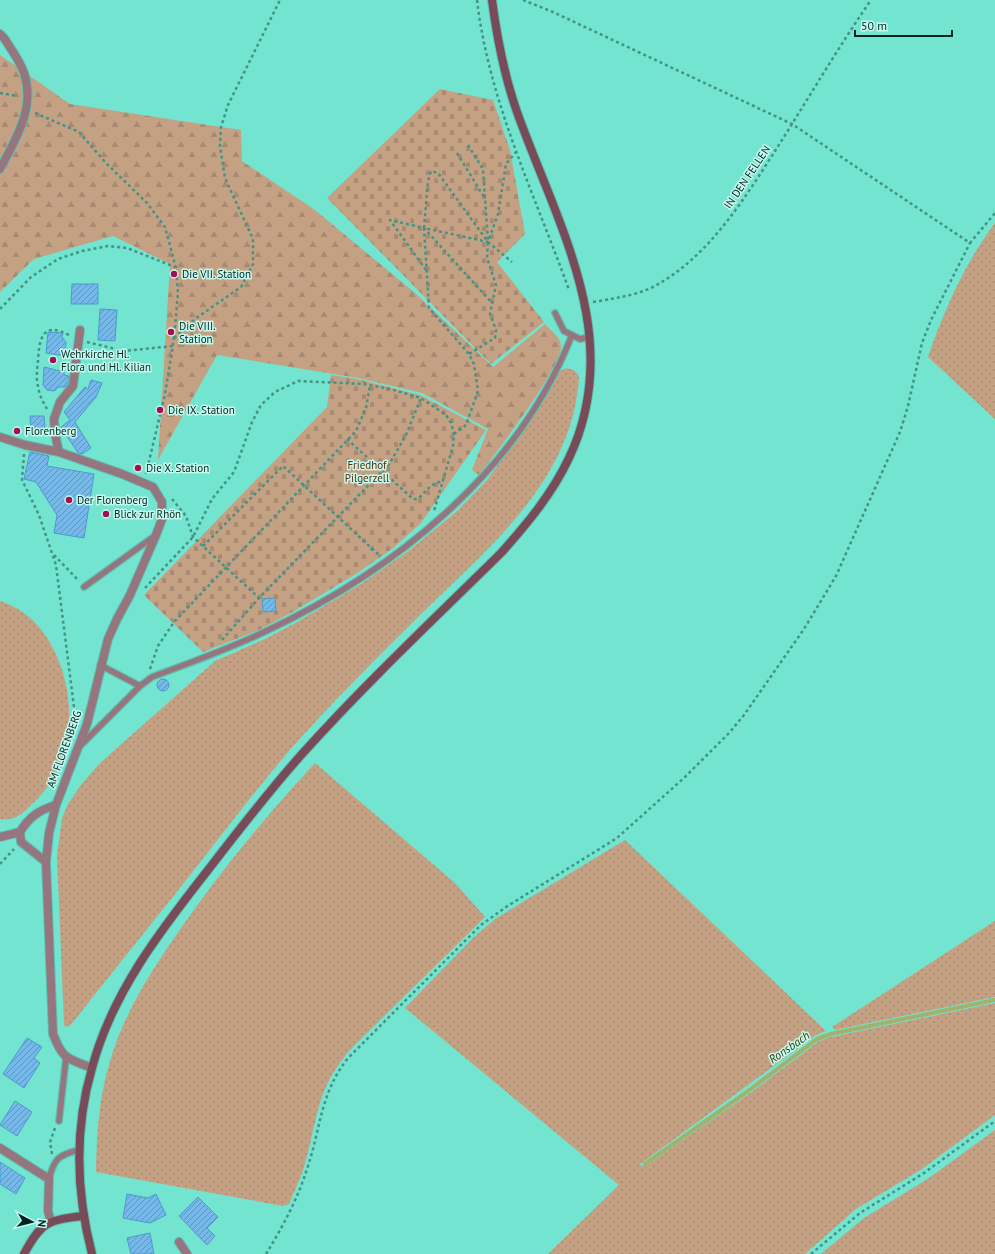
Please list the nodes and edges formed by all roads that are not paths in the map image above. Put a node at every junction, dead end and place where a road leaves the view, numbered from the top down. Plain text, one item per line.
1 (492, 0) edge
2 (0, 34) edge
3 (0, 169) edge
4 (554, 313) dead end
5 (80, 330) dead end
6 (572, 335) junction
7 (590, 336) junction
8 (0, 437) edge
9 (59, 452) junction
10 (156, 535) junction
11 (84, 587) road end
12 (100, 665) junction
13 (140, 686) junction
14 (79, 747) junction
15 (56, 805) junction
16 (20, 832) junction
17 (0, 837) edge
18 (46, 862) junction
19 (66, 1058) junction
20 (92, 1068) junction
21 (59, 1121) road end
22 (0, 1148) edge
23 (79, 1150) junction
24 (49, 1179) junction
25 (83, 1216) junction
26 (51, 1222) junction
27 (179, 1242) dead end
28 (24, 1254) edge
29 (92, 1254) edge
30 (187, 1254) edge

1 - 7 street
2 - 3 street
4 - 6 lane
5 - 9 street
6 - 7 lane
6 - 13 lane
7 - 20 street
8 - 9 street
9 - 10 street, AM FLORENBERG
10 - 11 lane
10 - 12 street, AM FLORENBERG
12 - 13 lane
12 - 14 street, AM FLORENBERG
13 - 14 lane
14 - 15 street, AM FLORENBERG
15 - 16 street
15 - 18 street, AM FLORENBERG
16 - 17 street
16 - 18 street
18 - 19 street, AM FLORENBERG
19 - 20 street
19 - 21 lane
20 - 23 street
22 - 24 street
23 - 24 lane
23 - 25 street
24 - 26 street
25 - 26 street
25 - 29 street
26 - 28 street
27 - 30 street

